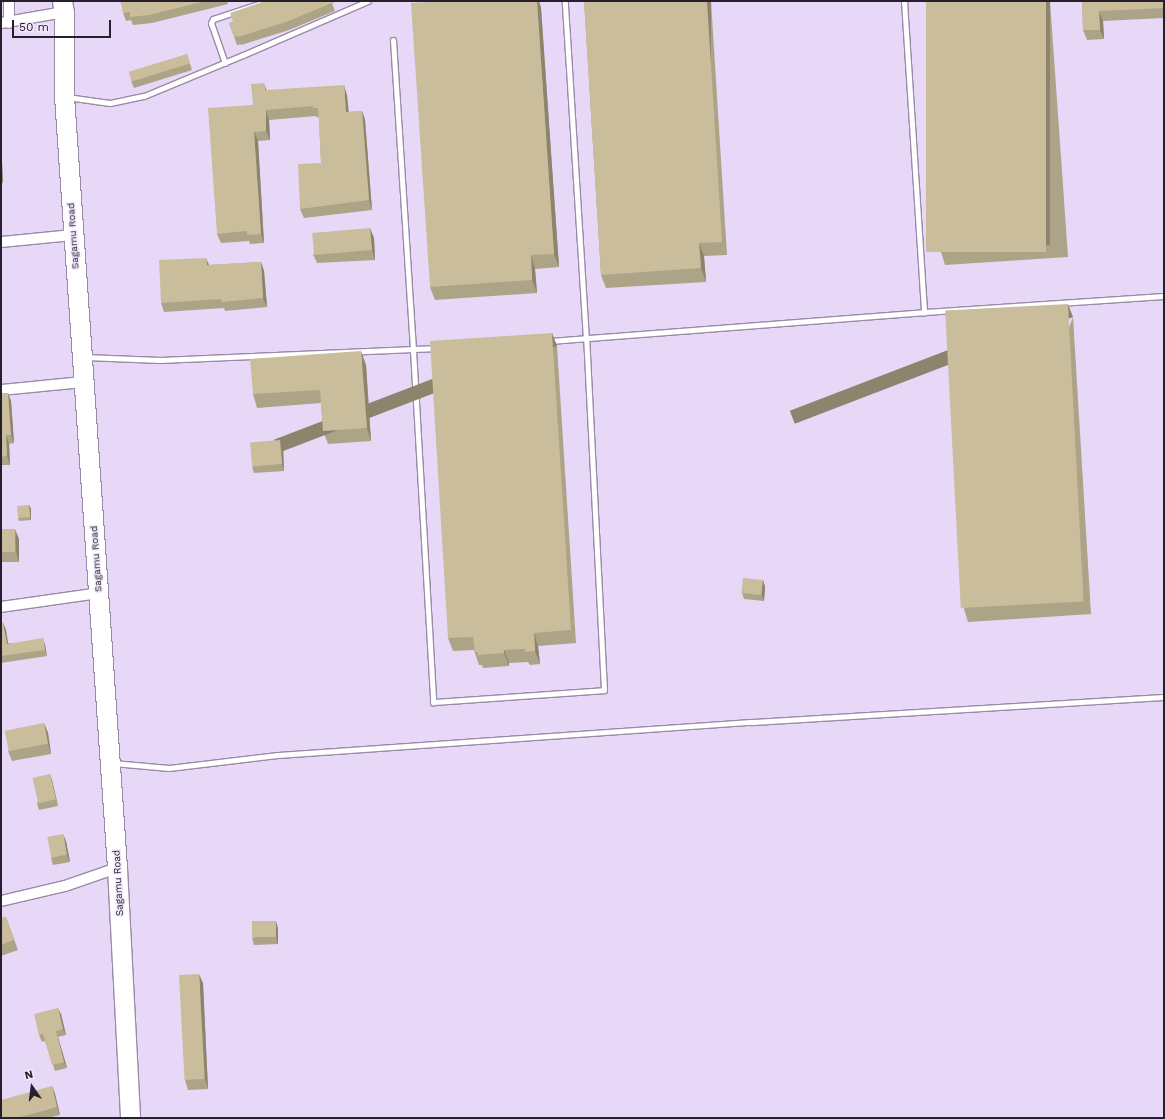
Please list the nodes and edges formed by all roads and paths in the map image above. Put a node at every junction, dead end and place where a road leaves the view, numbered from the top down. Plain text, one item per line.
1 (9, 1) edge
2 (268, 1) edge
3 (368, 1) edge
4 (565, 1) edge
5 (904, 1) edge
6 (63, 6) edge
7 (5, 23) edge
8 (393, 40) dead end
9 (225, 63) junction
10 (64, 96) junction
11 (73, 235) junction
12 (1, 242) edge
13 (1164, 296) edge
14 (924, 312) junction
15 (586, 339) junction
16 (539, 342) edge
17 (445, 348) edge
18 (413, 350) junction
19 (81, 357) junction
20 (83, 382) junction
21 (1, 390) edge
22 (99, 593) junction
23 (1, 607) edge
24 (1164, 697) edge
25 (110, 762) junction
26 (117, 868) junction
27 (1, 901) edge
28 (130, 1118) edge

1 - 7 street
2 - 9 lane
3 - 9 lane
4 - 15 lane
5 - 14 lane
6 - 7 street
6 - 10 highway, Sagamu Road
8 - 18 lane
9 - 10 lane
10 - 11 highway, Sagamu Road
11 - 12 street
11 - 19 highway, Sagamu Road
13 - 14 lane
14 - 15 lane
15 - 16 lane
15 - 18 lane
17 - 18 lane
18 - 19 lane
19 - 20 highway, Sagamu Road
20 - 21 street
20 - 22 highway, Sagamu Road
22 - 23 street
22 - 25 highway, Sagamu Road
24 - 25 lane
25 - 26 highway, Sagamu Road
26 - 27 street
26 - 28 highway, Sagamu Road

